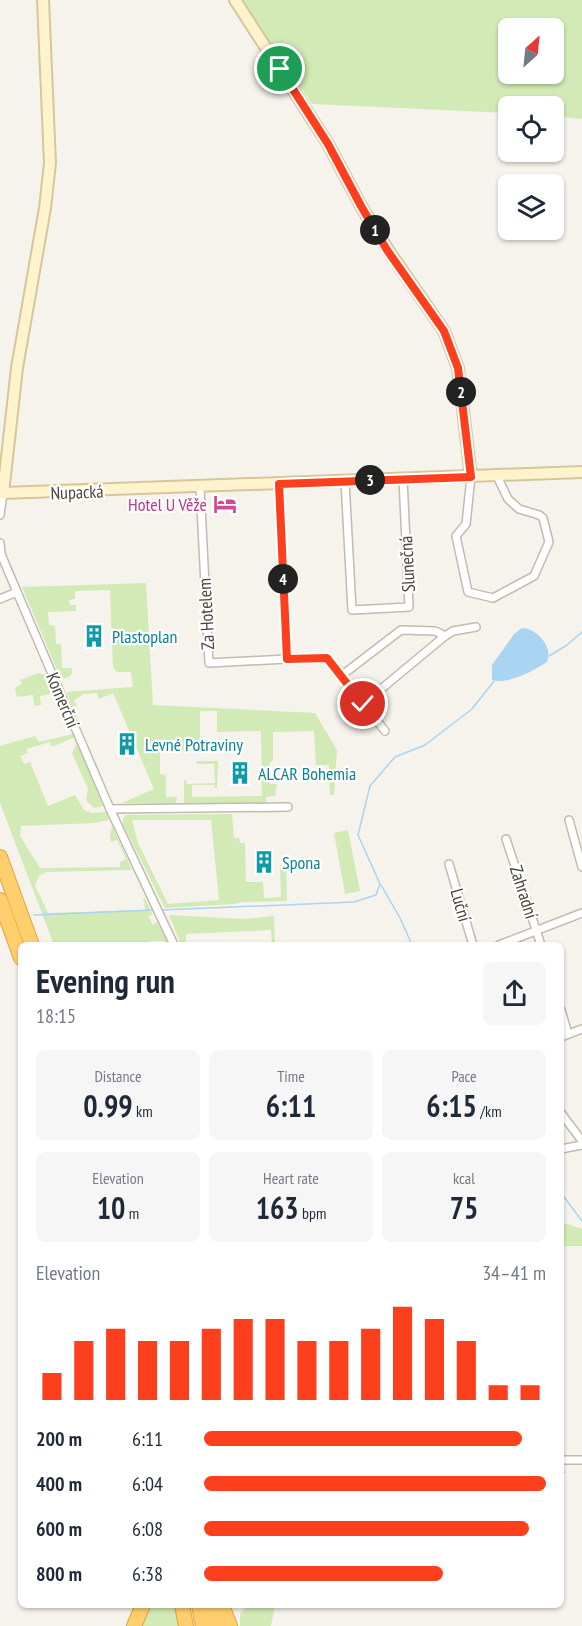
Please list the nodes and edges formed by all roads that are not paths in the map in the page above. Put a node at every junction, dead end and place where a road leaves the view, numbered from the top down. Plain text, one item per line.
1 (43, 0) edge
2 (235, 0) edge
3 (582, 472) edge
4 (497, 476) junction
5 (471, 477) junction
6 (403, 478) junction
7 (345, 481) junction
8 (279, 484) junction
9 (200, 488) junction
10 (3, 494) junction
11 (0, 515) edge
12 (0, 543) edge
13 (17, 592) junction
14 (0, 599) edge
15 (476, 627) dead end
16 (445, 636) junction
17 (287, 659) junction
18 (341, 676) junction
19 (363, 704) junction
20 (385, 731) dead end
21 (288, 807) dead end
22 (110, 809) junction
23 (569, 820) dead end
24 (506, 839) dead end
25 (0, 857) edge
26 (449, 864) dead end
27 (582, 867) edge
28 (0, 900) edge
29 (582, 913) edge
30 (537, 932) junction
31 (31, 942) edge
32 (173, 942) edge
33 (472, 942) edge
34 (508, 942) edge
35 (540, 942) edge
36 (18, 950) edge
37 (582, 1029) edge
38 (565, 1035) edge
39 (564, 1117) edge
40 (582, 1143) edge
41 (564, 1148) edge
42 (564, 1460) edge
43 (582, 1460) edge
44 (142, 1608) edge
45 (183, 1608) edge
46 (200, 1608) edge
47 (214, 1608) edge
48 (223, 1608) edge
49 (134, 1626) edge
50 (186, 1626) edge
51 (203, 1626) edge
52 (217, 1626) edge
53 (230, 1626) edge

1 - 10 street
2 - 5 street
3 - 4 street, Nupacká
4 - 5 street, Nupacká
4 - 5 street
5 - 6 street, Nupacká
6 - 7 street, Nupacká
6 - 7 street, Slunečná
7 - 8 street, Nupacká
8 - 9 street, Nupacká
8 - 17 street
9 - 10 street, Nupacká
9 - 17 street, Za Hotelem
10 - 11 street
12 - 13 street, Komerční
13 - 14 street
13 - 22 street, Komerční
15 - 16 street
16 - 18 street
16 - 19 street
17 - 18 street
18 - 19 street
19 - 20 street
21 - 22 street
22 - 32 street, Komerční
23 - 27 street
24 - 30 street, Zahradní
25 - 31 highway
26 - 33 street, Luční
28 - 36 highway
29 - 30 street
30 - 34 street
30 - 35 street, Zahradní
37 - 38 street
39 - 40 street
40 - 41 street
42 - 43 street
44 - 49 highway
45 - 50 highway
46 - 51 highway
47 - 52 highway
48 - 53 highway

